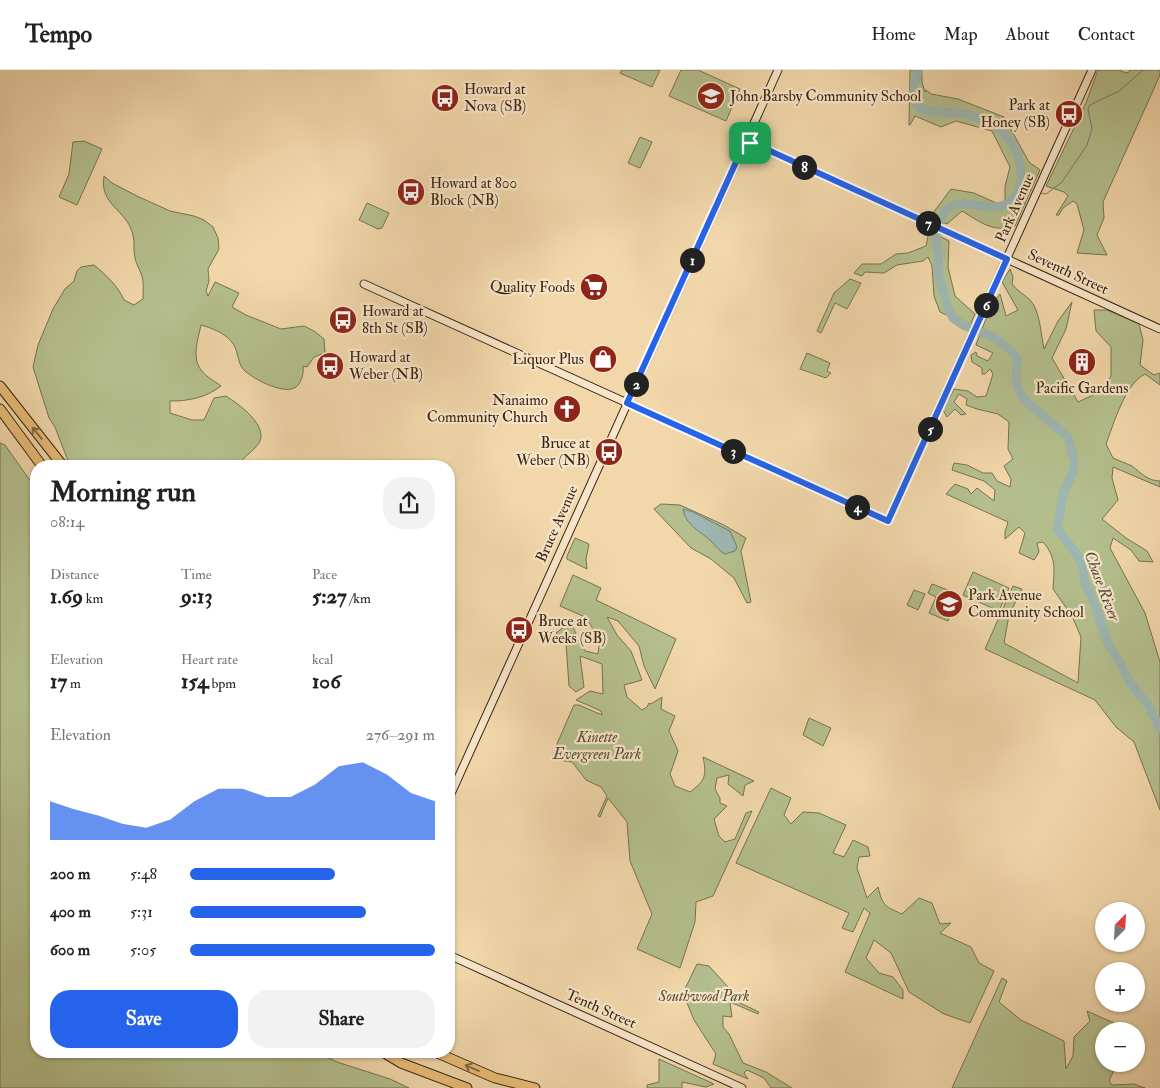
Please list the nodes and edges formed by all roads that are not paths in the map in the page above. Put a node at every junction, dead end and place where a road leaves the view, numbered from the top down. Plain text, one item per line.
1 (778, 70) edge
2 (1092, 70) edge
3 (746, 140) junction
4 (1007, 259) junction
5 (364, 284) dead end
6 (1160, 329) edge
7 (0, 386) edge
8 (627, 403) junction
9 (0, 409) edge
10 (38, 460) edge
11 (59, 460) edge
12 (455, 785) edge
13 (455, 958) edge
14 (393, 1058) edge
15 (449, 1058) edge
16 (467, 1088) edge
17 (535, 1088) edge
18 (742, 1088) edge

1 - 3 street, Bruce Avenue
2 - 4 street, Park Avenue
3 - 4 street, Seventh Street
3 - 8 street, Bruce Avenue
4 - 6 street, Seventh Street
4 - 8 street, Park Avenue
5 - 8 street
11 -> 7 highway
8 - 12 street, Bruce Avenue
9 - 10 highway
13 - 18 street, Tenth Street
14 - 16 highway
17 -> 15 highway

